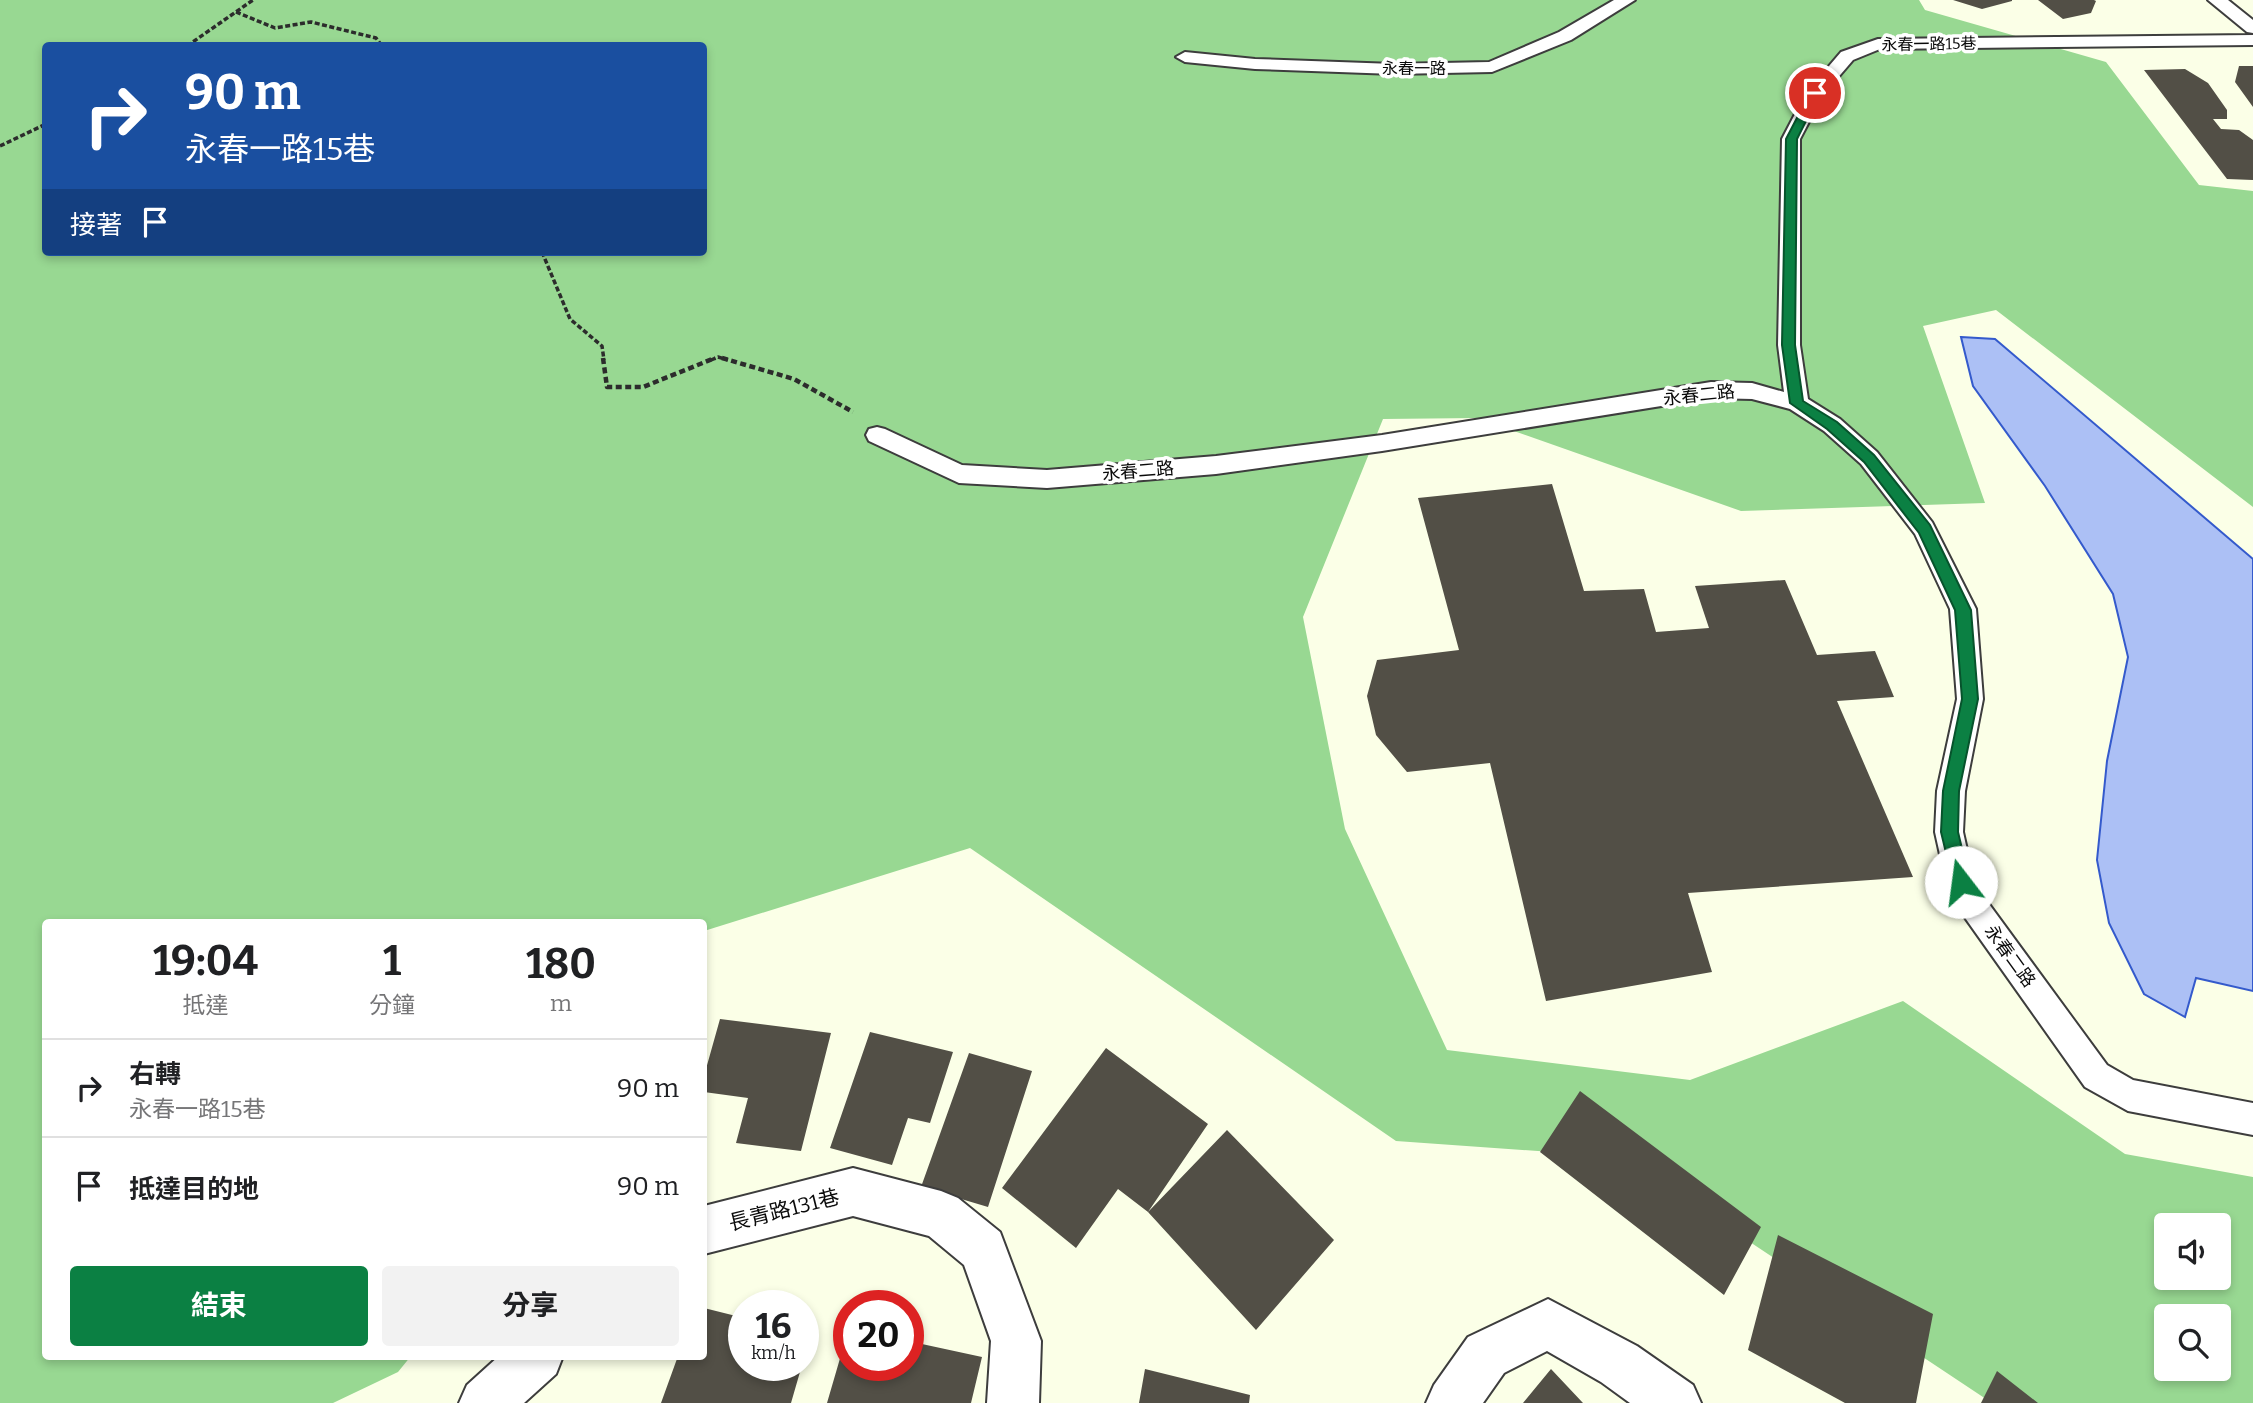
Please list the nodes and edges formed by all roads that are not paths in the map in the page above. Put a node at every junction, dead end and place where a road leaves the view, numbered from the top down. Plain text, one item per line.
1 (1626, 0) edge
2 (2217, 0) edge
3 (2253, 29) edge
4 (2253, 40) edge
5 (1185, 57) dead end
6 (1797, 403) junction
7 (877, 435) road end
8 (2253, 1119) edge
9 (707, 1229) edge
10 (533, 1360) edge
11 (485, 1403) edge
12 (1013, 1403) edge
13 (1452, 1403) edge
14 (1675, 1403) edge

1 - 5 lane, 永春一路
2 - 3 lane
4 - 6 lane, 永春一路15巷
6 - 7 lane, 永春二路
6 - 8 lane, 永春二路
9 - 12 street, 長青路131巷
10 - 11 street
13 - 14 street

